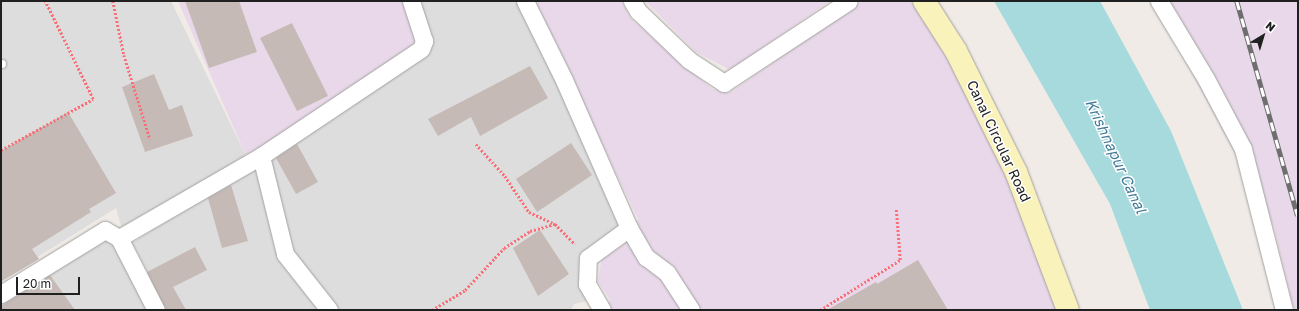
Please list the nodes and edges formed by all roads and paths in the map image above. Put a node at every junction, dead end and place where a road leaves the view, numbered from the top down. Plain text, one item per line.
1 (45, 1) edge
2 (113, 1) edge
3 (411, 1) edge
4 (525, 1) edge
5 (632, 1) edge
6 (849, 1) edge
7 (924, 1) edge
8 (1159, 1) edge
9 (150, 139) dead end
10 (476, 144) dead end
11 (1, 150) edge
12 (261, 156) junction
13 (896, 208) dead end
14 (555, 224) junction
15 (629, 228) junction
16 (119, 238) junction
17 (588, 258) junction
18 (1, 294) edge
19 (598, 309) edge
20 (156, 310) edge
21 (329, 310) edge
22 (432, 310) edge
23 (691, 310) edge
24 (820, 310) edge
25 (1068, 310) edge
26 (1284, 310) edge

1 - 11 path
2 - 9 path
3 - 12 street
4 - 15 street
5 - 6 street
7 - 25 main road, Canal Circular Road
8 - 26 street
10 - 14 path
12 - 16 street
12 - 21 street
13 - 24 path
14 - 17 path
14 - 22 path
15 - 17 street
15 - 23 street
16 - 18 street
16 - 20 street
17 - 19 street

